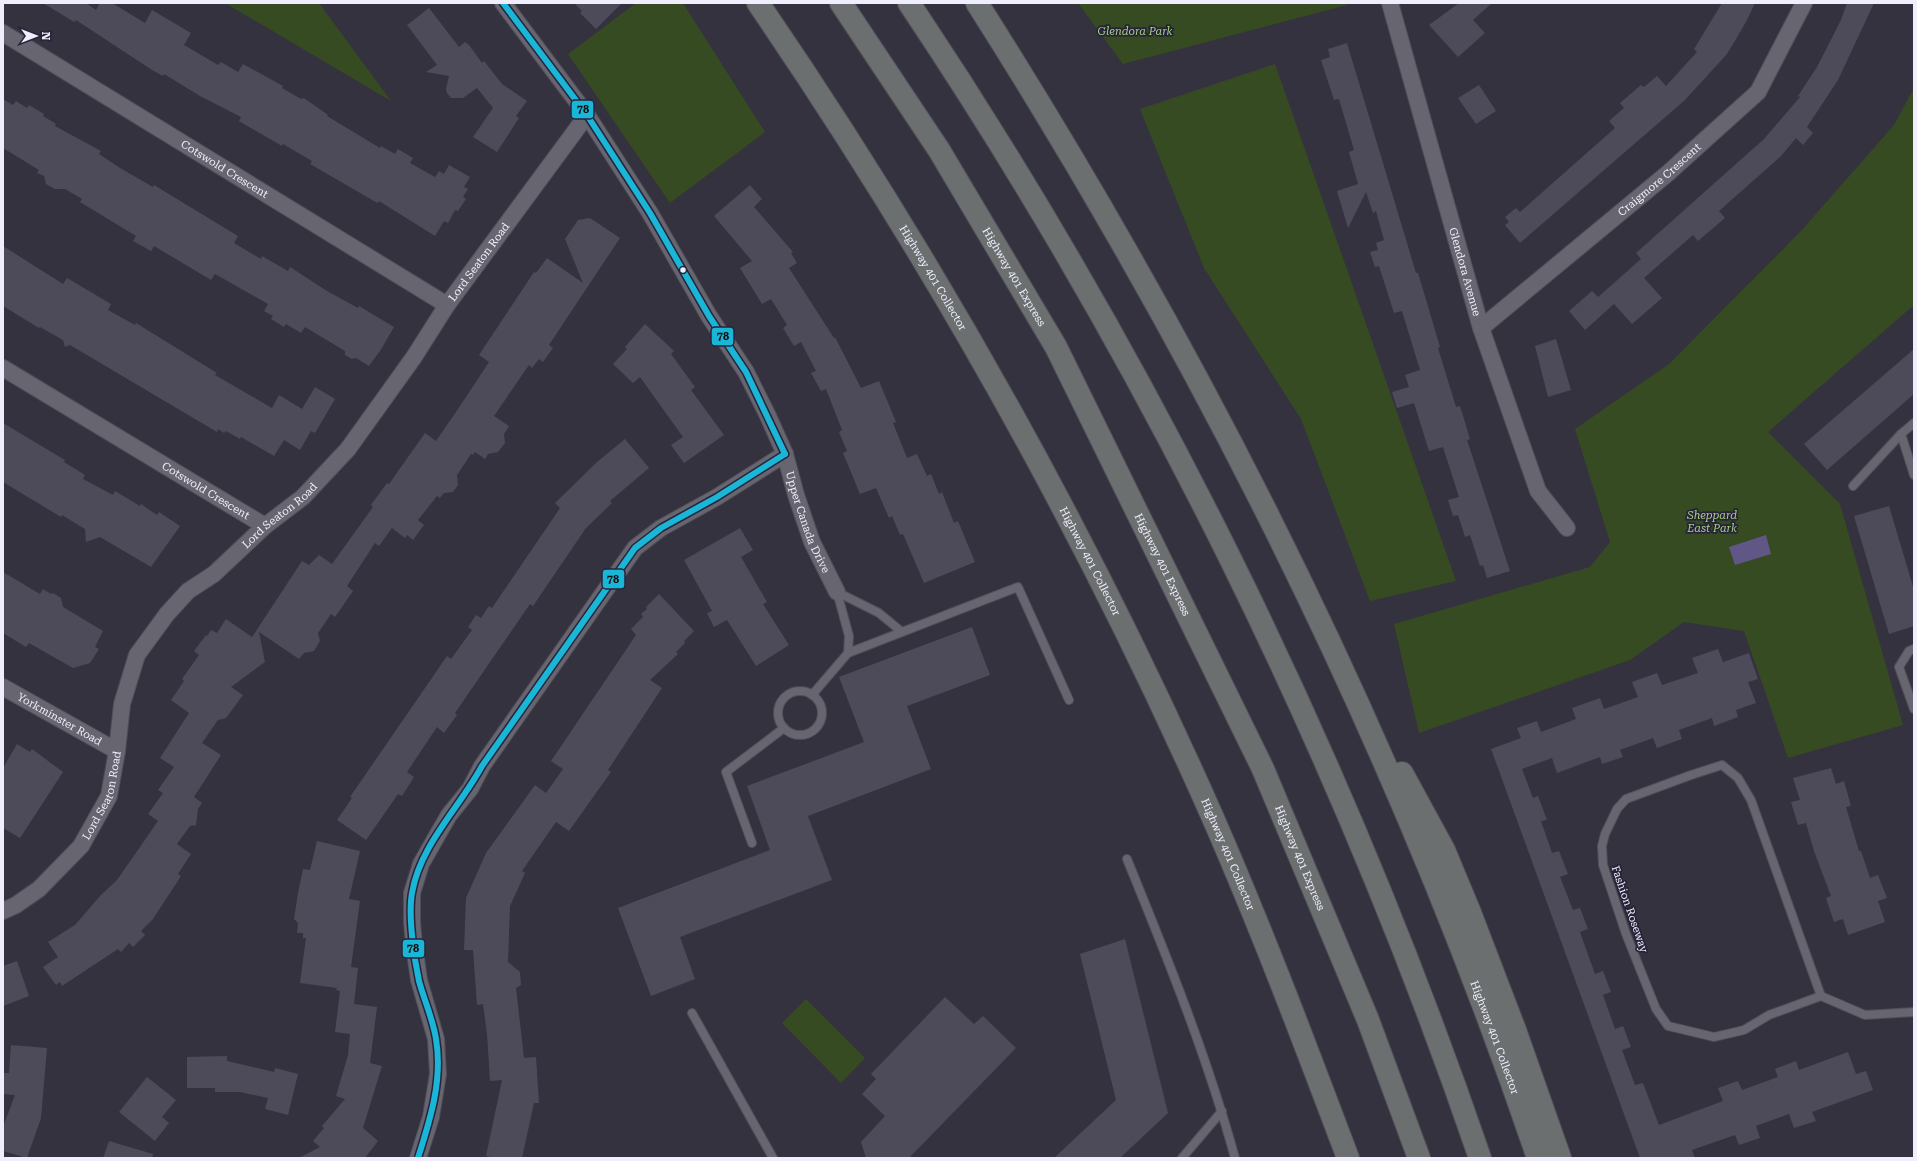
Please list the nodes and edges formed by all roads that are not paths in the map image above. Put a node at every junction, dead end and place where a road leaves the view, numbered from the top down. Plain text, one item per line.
1 (503, 3) edge
2 (758, 3) edge
3 (841, 3) edge
4 (909, 3) edge
5 (977, 3) edge
6 (1804, 3) edge
7 (1392, 4) edge
8 (3, 33) edge
9 (587, 116) junction
10 (447, 305) junction
11 (1480, 328) junction
12 (3, 368) edge
13 (1914, 423) edge
14 (1901, 434) junction
15 (785, 454) junction
16 (1914, 475) edge
17 (1853, 486) dead end
18 (265, 526) junction
19 (1567, 528) dead end
20 (837, 592) junction
21 (902, 632) junction
22 (1326, 633) junction
23 (1914, 649) edge
24 (848, 653) junction
25 (3, 687) edge
26 (812, 695) junction
27 (1069, 700) dead end
28 (1914, 709) edge
29 (784, 728) junction
30 (117, 751) junction
31 (752, 843) dead end
32 (1127, 859) dead end
33 (3, 912) edge
34 (1822, 996) junction
35 (1914, 1012) edge
36 (692, 1014) dead end
37 (1313, 1065) junction
38 (1222, 1110) junction
39 (418, 1158) edge
40 (774, 1158) edge
41 (1182, 1158) edge
42 (1235, 1158) edge
43 (1338, 1158) edge
44 (1348, 1158) edge
45 (1419, 1158) edge
46 (1480, 1158) edge
47 (1538, 1158) edge
48 (1560, 1158) edge

1 - 9 street, Upper Canada Drive
2 - 37 highway, Highway 401 Collector
3 - 45 highway, Highway 401 Express
4 - 46 highway
5 - 22 highway, Highway 401 Collector
6 - 11 street, Craigmore Crescent
7 - 11 street, Glendora Avenue
8 - 10 street, Cotswold Crescent
9 - 10 street, Lord Seaton Road
9 - 15 street, Upper Canada Drive
10 - 18 street, Lord Seaton Road
11 - 19 street, Glendora Avenue
12 - 18 street, Cotswold Crescent
13 - 14 lane
14 - 16 lane
14 - 17 lane
15 - 20 street, Upper Canada Drive
15 - 39 street
18 - 30 street, Lord Seaton Road
20 - 21 lane
20 - 24 lane
21 - 24 lane
21 - 27 lane
22 - 47 highway, Highway 401 Collector
22 - 48 highway
23 - 28 lane
24 - 26 lane
25 - 30 street, Yorkminster Road
26 - 29 lane
26 - 29 lane
29 - 31 lane
30 - 33 street, Lord Seaton Road
32 - 38 lane
34 - 34 lane, Fashion Roseway
34 - 35 lane
36 - 40 lane
37 - 43 highway
37 - 44 highway, Highway 401 Collector
38 - 41 lane
38 - 42 lane

